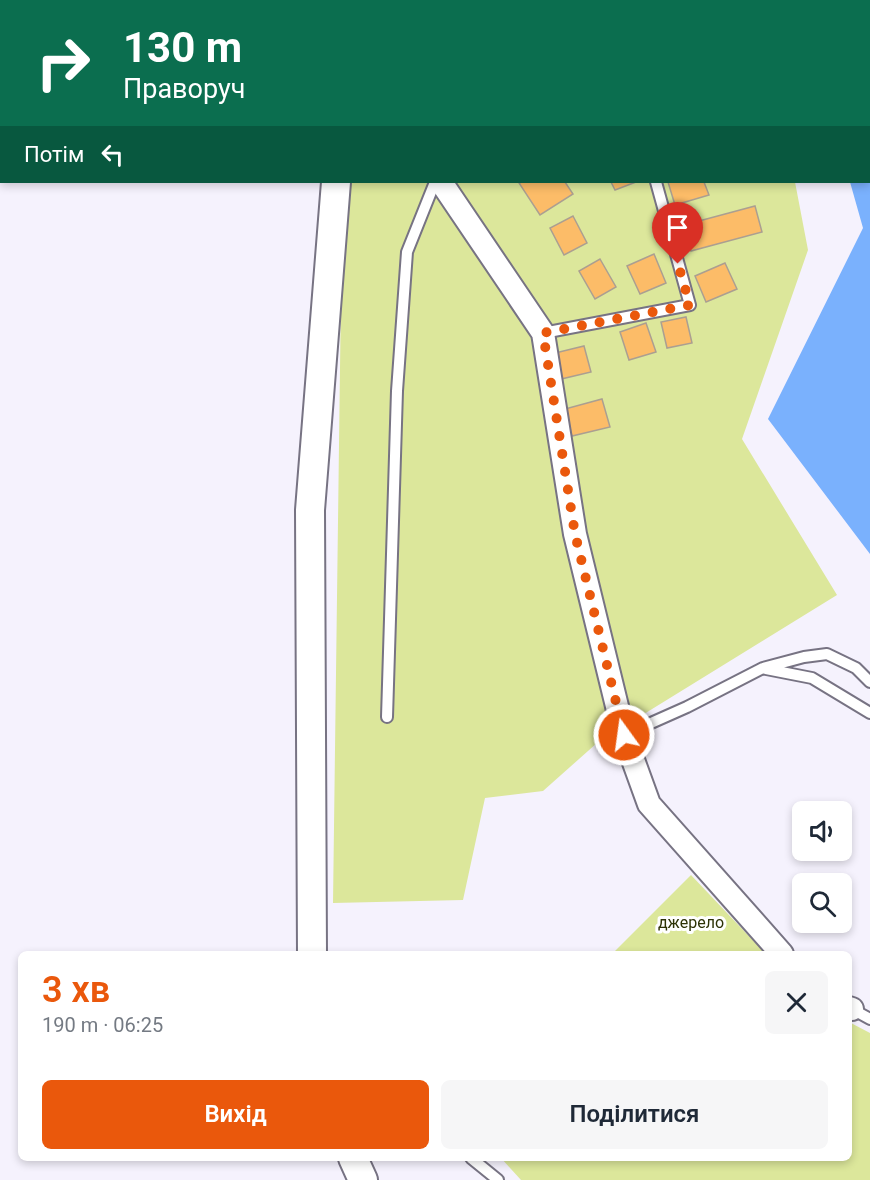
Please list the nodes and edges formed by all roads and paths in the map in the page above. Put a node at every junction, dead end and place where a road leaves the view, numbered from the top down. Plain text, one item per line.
1 (336, 183) edge
2 (435, 183) edge
3 (442, 183) edge
4 (656, 183) edge
5 (543, 333) junction
6 (763, 668) junction
7 (870, 682) edge
8 (870, 714) edge
9 (387, 717) dead end
10 (624, 735) junction
11 (312, 951) edge
12 (779, 951) edge
13 (354, 1161) edge
14 (475, 1161) edge
15 (363, 1180) edge
16 (498, 1180) edge

1 - 11 street
2 - 9 lane
3 - 5 street
4 - 5 lane
5 - 10 street
6 - 7 lane
6 - 8 lane
6 - 10 lane
10 - 12 street
13 - 15 street
14 - 16 lane

